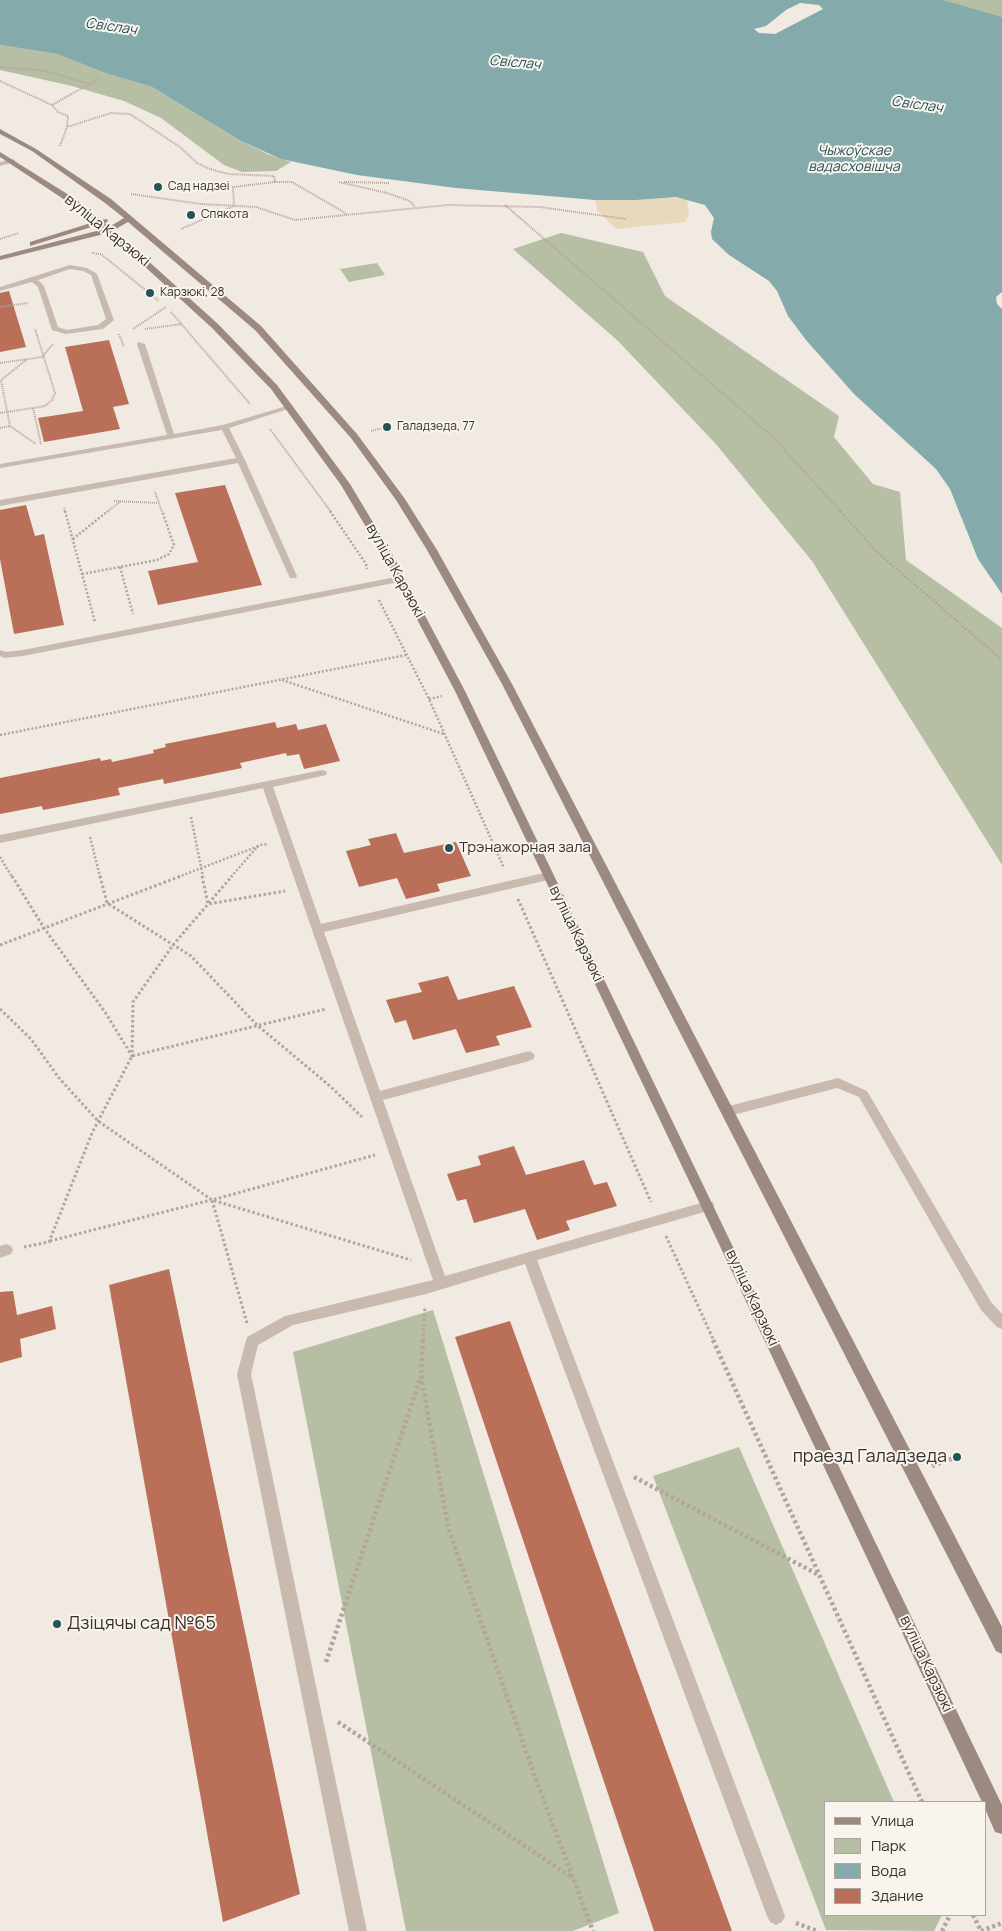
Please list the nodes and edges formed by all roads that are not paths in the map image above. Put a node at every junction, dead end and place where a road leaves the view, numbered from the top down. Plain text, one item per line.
1 (0, 131) edge
2 (0, 154) edge
3 (13, 161) junction
4 (0, 164) edge
5 (129, 218) junction
6 (99, 222) junction
7 (109, 230) junction
8 (0, 257) edge
9 (33, 279) junction
10 (0, 289) edge
11 (141, 344) dead end
12 (290, 407) junction
13 (224, 427) junction
14 (172, 437) junction
15 (241, 460) junction
16 (0, 466) edge
17 (0, 503) edge
18 (293, 576) dead end
19 (401, 579) junction
20 (0, 653) edge
21 (322, 774) dead end
22 (267, 785) junction
23 (0, 839) edge
24 (548, 876) junction
25 (317, 929) junction
26 (529, 1056) dead end
27 (376, 1097) junction
28 (729, 1112) junction
29 (708, 1206) junction
30 (528, 1257) junction
31 (441, 1284) junction
32 (1002, 1323) edge
33 (1002, 1645) edge
34 (1002, 1825) edge
35 (776, 1916) dead end
36 (358, 1931) edge

1 - 5 street, вуліца Карзюкі
2 - 3 street, вуліца Карзюкі
3 - 4 lane
3 - 6 street, вуліца Карзюкі
5 - 6 street
5 - 7 street
5 - 28 street, вуліца Карзюкі
6 - 7 street, вуліца Карзюкі
6 - 8 street
7 - 8 street
7 - 12 street, вуліца Карзюкі
9 - 9 lane
9 - 10 lane
11 - 14 lane
12 - 13 lane
12 - 19 street, вуліца Карзюкі
13 - 14 lane
13 - 15 lane
14 - 16 lane
15 - 17 lane
15 - 18 lane
19 - 20 lane
19 - 24 street, вуліца Карзюкі
21 - 22 lane
22 - 23 lane
22 - 25 lane
24 - 25 lane
24 - 29 street, вуліца Карзюкі
25 - 27 lane
26 - 27 lane
27 - 31 lane
28 - 32 lane
28 - 33 street, вуліца Карзюкі
29 - 30 lane
29 - 34 street, вуліца Карзюкі
30 - 31 lane
30 - 35 lane
31 - 36 lane

